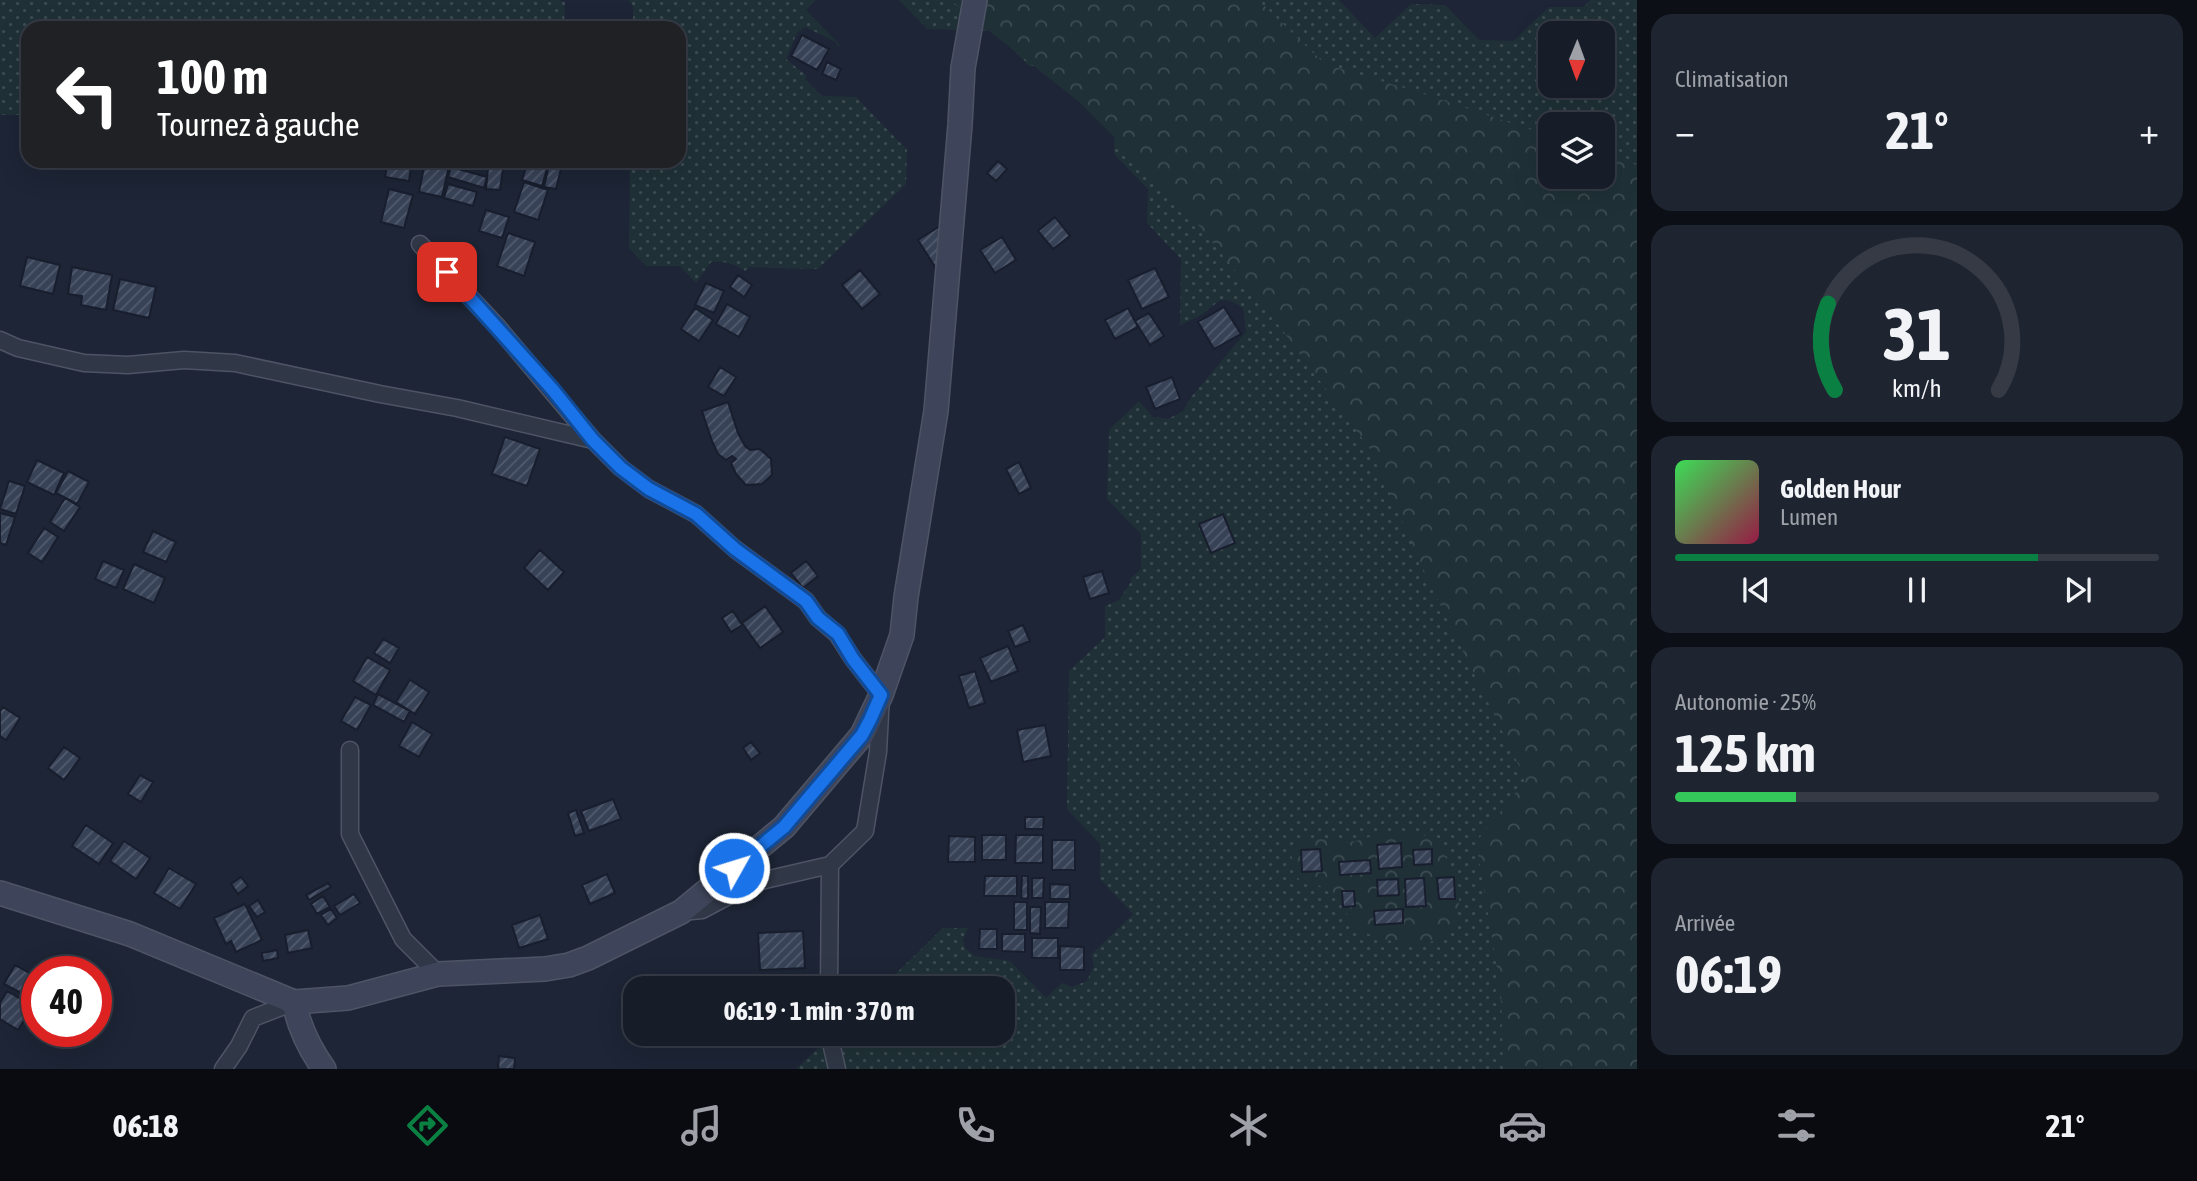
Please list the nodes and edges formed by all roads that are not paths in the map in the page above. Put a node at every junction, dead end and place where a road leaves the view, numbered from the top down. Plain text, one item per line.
1 (975, 0) edge
2 (420, 244) dead end
3 (0, 340) edge
4 (593, 440) junction
5 (881, 695) junction
6 (350, 750) dead end
7 (830, 864) junction
8 (0, 893) edge
9 (681, 912) junction
10 (438, 974) junction
11 (829, 976) edge
12 (294, 1002) junction
13 (832, 1046) edge
14 (223, 1069) edge
15 (324, 1069) edge
16 (837, 1069) edge

1 - 5 street
2 - 4 street
3 - 4 street
4 - 5 street
5 - 7 street
5 - 9 street
6 - 10 street
7 - 9 street
7 - 11 street
8 - 12 street
9 - 10 street
10 - 12 street
12 - 14 street
12 - 15 street
13 - 16 street

